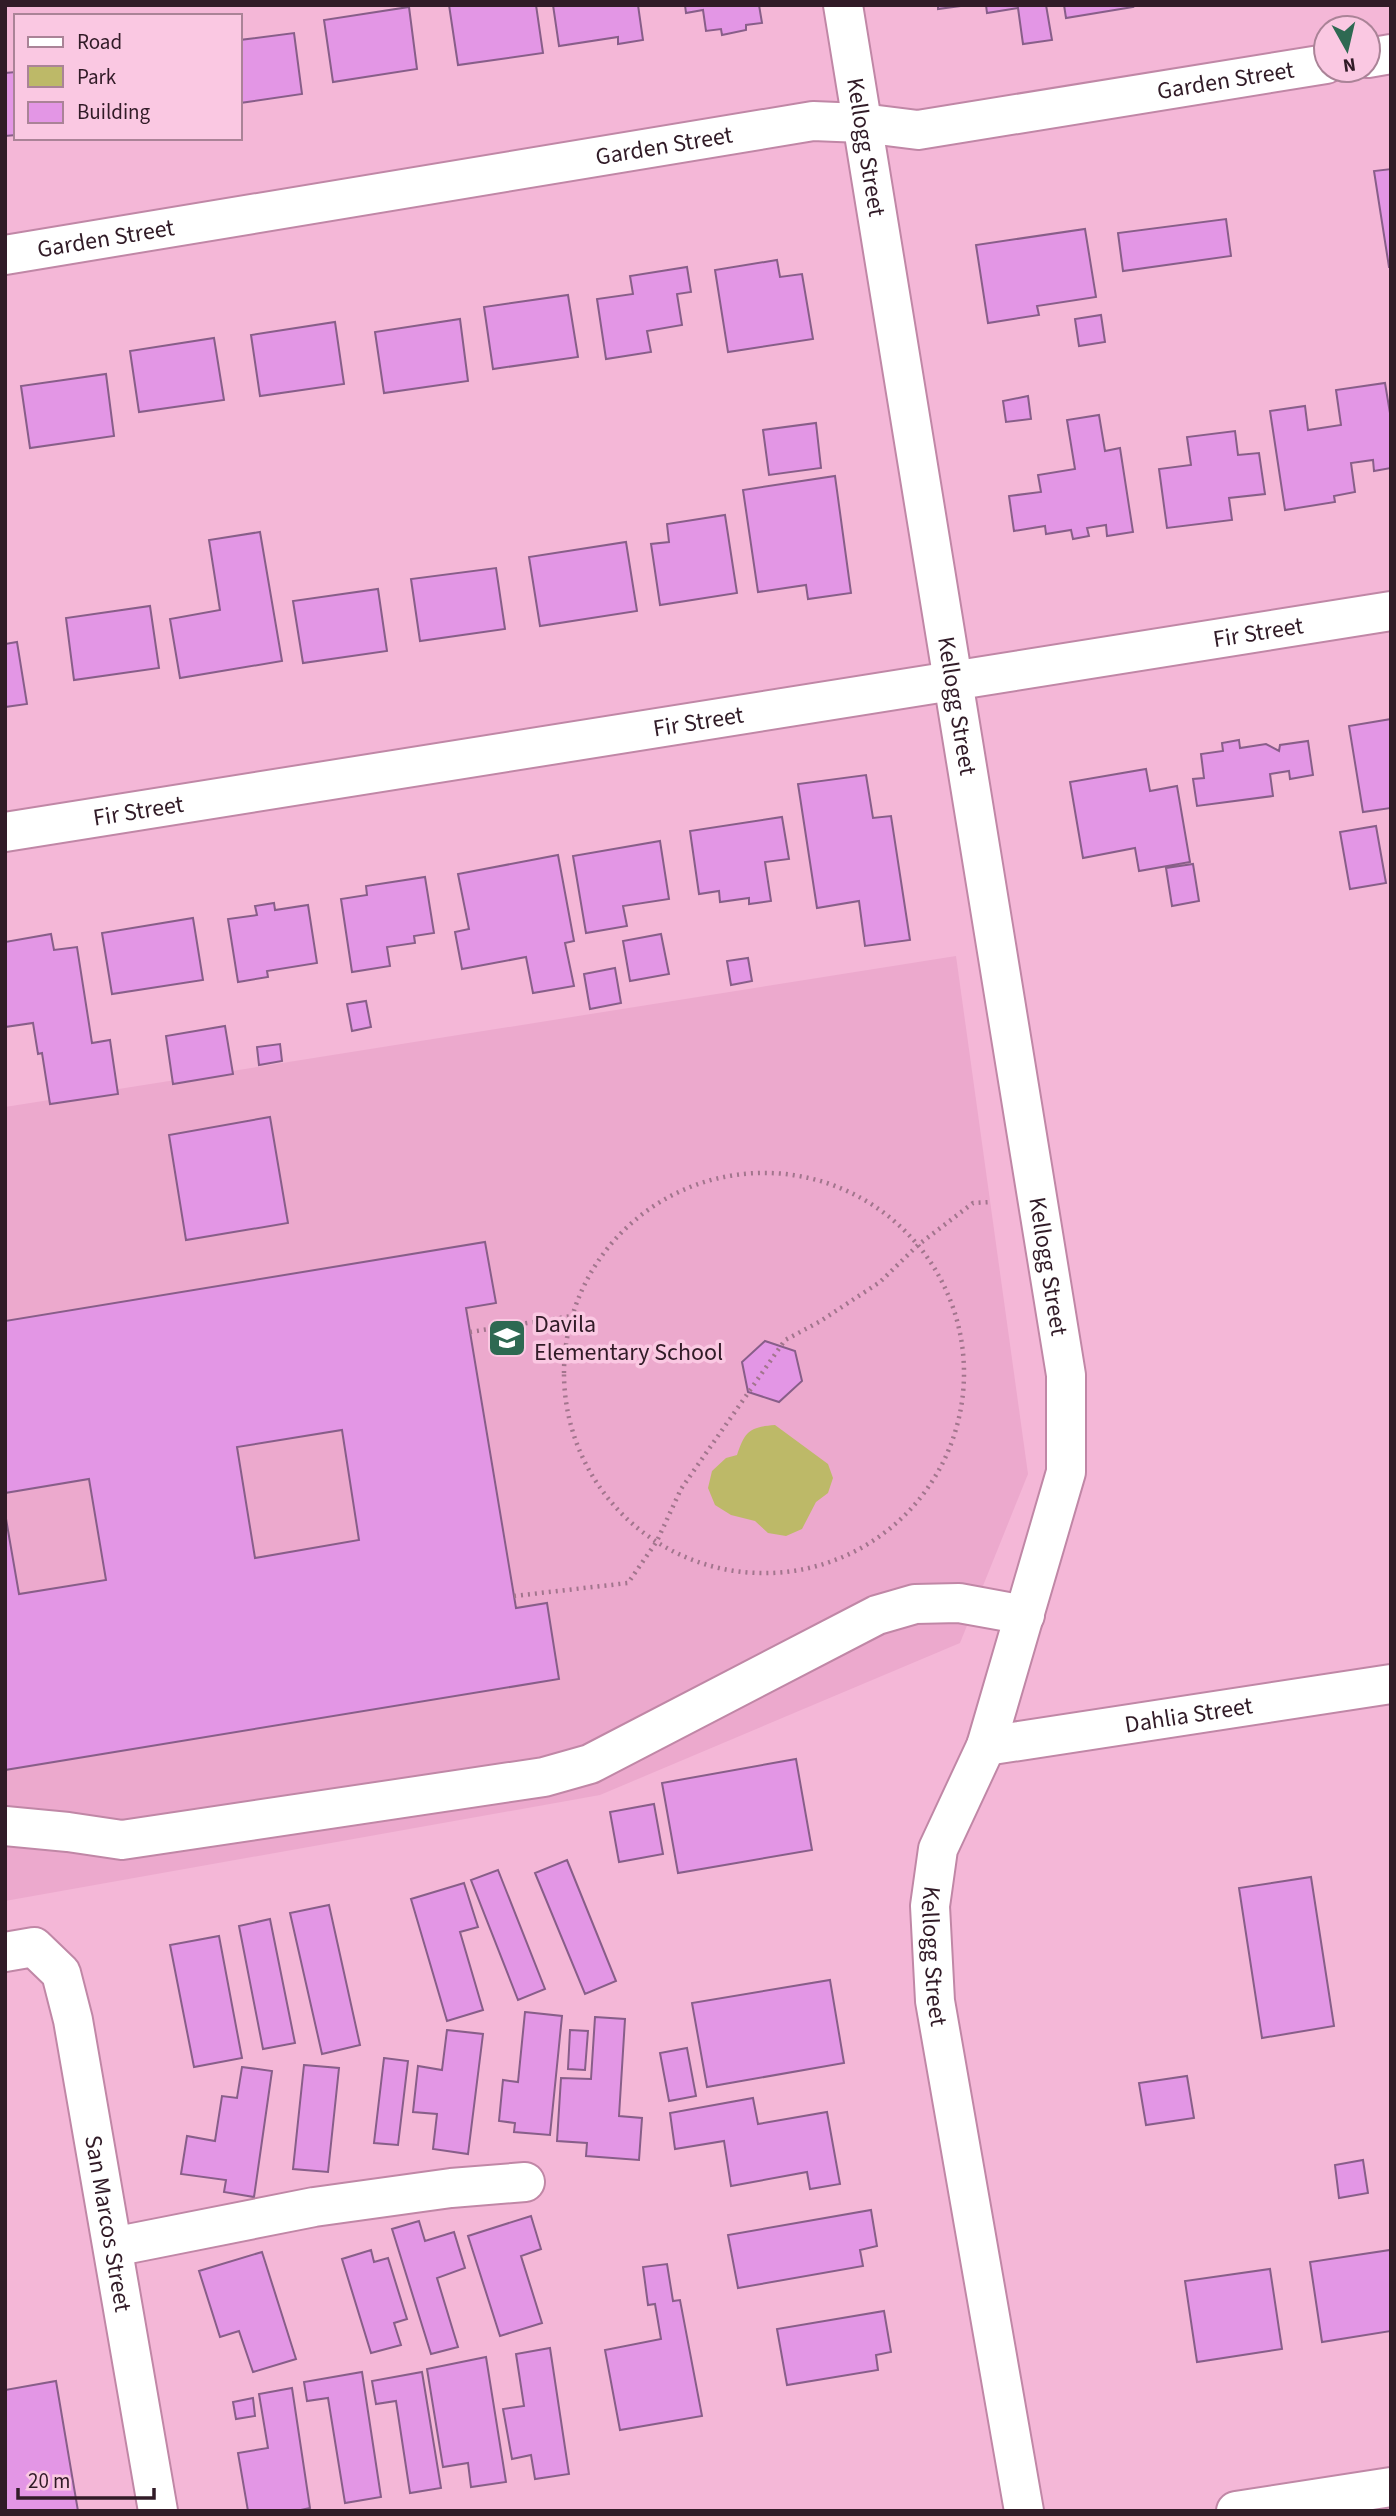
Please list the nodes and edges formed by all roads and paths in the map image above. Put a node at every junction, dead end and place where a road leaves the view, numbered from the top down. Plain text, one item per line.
1 (843, 5) edge
2 (1312, 67) edge
3 (862, 123) junction
4 (5, 255) edge
5 (1391, 611) edge
6 (952, 681) junction
7 (5, 832) edge
8 (990, 1202) dead end
9 (918, 1245) junction
10 (572, 1316) junction
11 (470, 1332) dead end
12 (657, 1541) junction
13 (514, 1596) dead end
14 (1025, 1615) junction
15 (1391, 1684) edge
16 (986, 1746) junction
17 (5, 1826) edge
18 (20, 1949) edge
19 (526, 2182) dead end
20 (113, 2247) junction
21 (1391, 2487) edge
22 (158, 2511) edge
23 (1024, 2511) edge
24 (1236, 2511) edge

1 - 3 street, Kellogg Street
2 - 3 street, Garden Street
3 - 4 street, Garden Street
3 - 6 street, Kellogg Street
5 - 6 street, Fir Street
6 - 7 street, Fir Street
6 - 14 street, Kellogg Street
8 - 9 path
9 - 10 path
9 - 12 path
9 - 12 path
10 - 11 path
10 - 12 path
12 - 13 path
14 - 16 street, Kellogg Street
14 - 17 street
15 - 16 street, Dahlia Street
16 - 23 street, Kellogg Street
18 - 20 street, San Marcos Street
19 - 20 street
20 - 22 street, San Marcos Street
21 - 24 street

